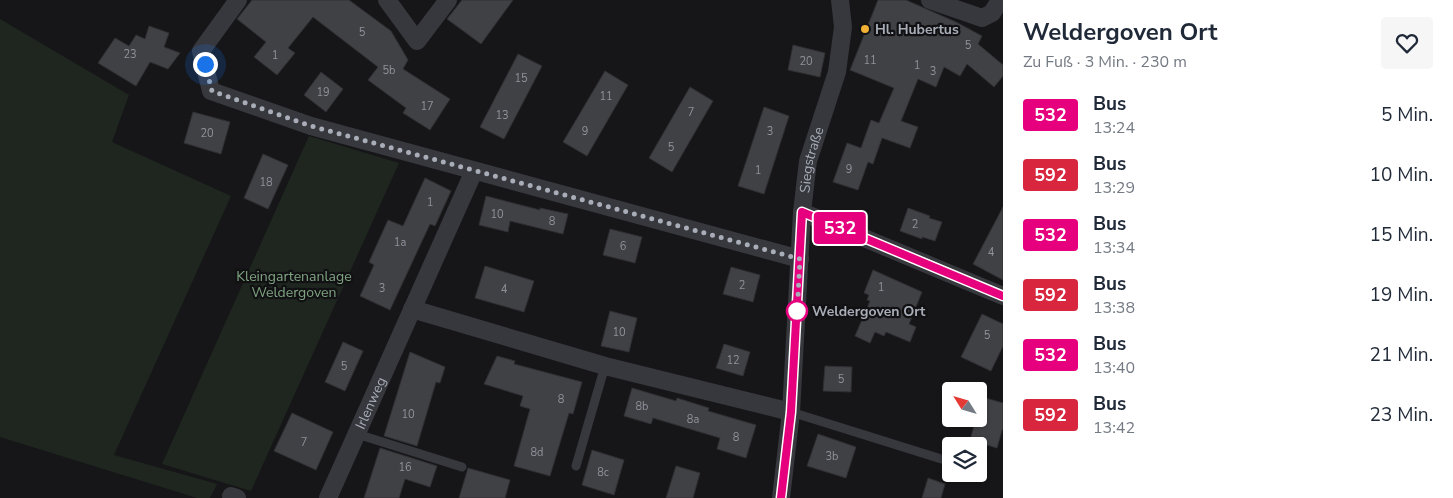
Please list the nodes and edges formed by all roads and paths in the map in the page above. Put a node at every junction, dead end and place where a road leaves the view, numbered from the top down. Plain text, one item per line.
1 (238, 0) edge
2 (387, 0) edge
3 (448, 0) edge
4 (840, 0) edge
5 (930, 0) edge
6 (1000, 0) edge
7 (474, 171) junction
8 (802, 212) junction
9 (800, 259) junction
10 (1003, 296) edge
11 (412, 309) junction
12 (605, 366) junction
13 (791, 412) junction
14 (357, 434) junction
15 (942, 459) edge
16 (576, 466) dead end
17 (462, 467) dead end
18 (328, 498) edge
19 (781, 498) edge

1 - 7 street
2 - 3 street
4 - 8 street, Siegstraße
5 - 6 street
7 - 9 street
7 - 11 street, Irlenweg
8 - 9 street, Siegstraße
8 - 10 street
9 - 13 street, Siegstraße
11 - 12 street
11 - 14 street, Irlenweg
12 - 13 street
12 - 16 lane
13 - 15 lane
13 - 19 street, Siegstraße
14 - 17 lane
14 - 18 street, Irlenweg

